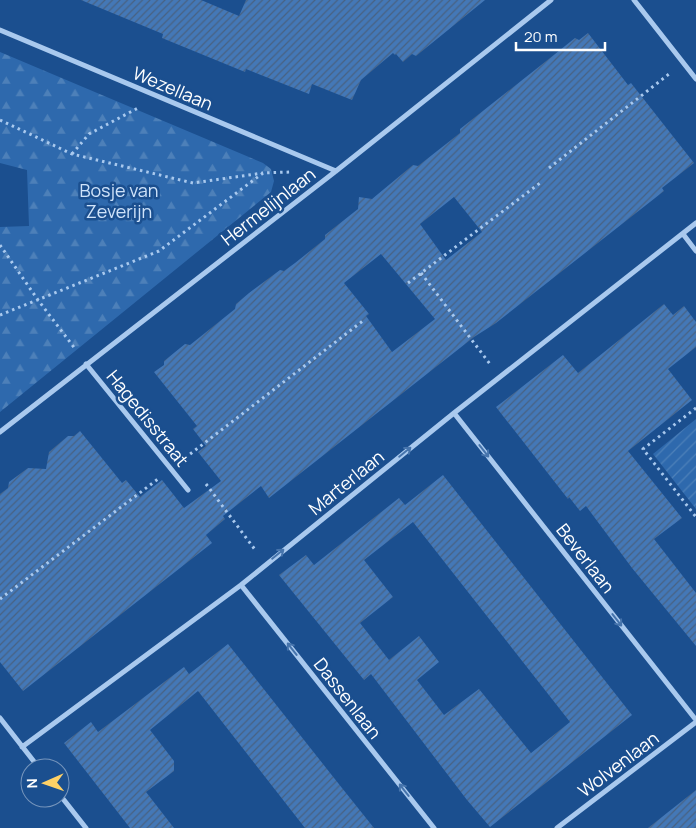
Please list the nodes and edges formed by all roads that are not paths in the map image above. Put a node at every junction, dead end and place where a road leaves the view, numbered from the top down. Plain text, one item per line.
1 (551, 0) edge
2 (634, 0) edge
3 (0, 30) edge
4 (696, 79) edge
5 (336, 171) junction
6 (696, 223) edge
7 (683, 234) junction
8 (696, 251) edge
9 (86, 364) junction
10 (454, 413) junction
11 (0, 432) edge
12 (188, 490) dead end
13 (241, 585) junction
14 (0, 718) edge
15 (696, 721) edge
16 (22, 747) junction
17 (31, 758) edge
18 (70, 808) edge
19 (86, 828) edge
20 (434, 828) edge
21 (557, 828) edge

1 - 5 street, Hermelijnlaan
2 - 4 street
3 - 5 street, Wezellaan
5 - 9 street, Hermelijnlaan
6 - 7 street, Marterlaan
7 - 8 street
7 - 10 street, Marterlaan
9 - 11 street, Hermelijnlaan
9 - 12 street, Hagedisstraat
13 -> 10 street, Marterlaan
10 -> 15 street, Beverlaan
13 - 16 street, Marterlaan
20 -> 13 street, Dassenlaan
14 - 16 street
15 - 21 street, Wolvenlaan
16 - 17 street
18 - 19 street

